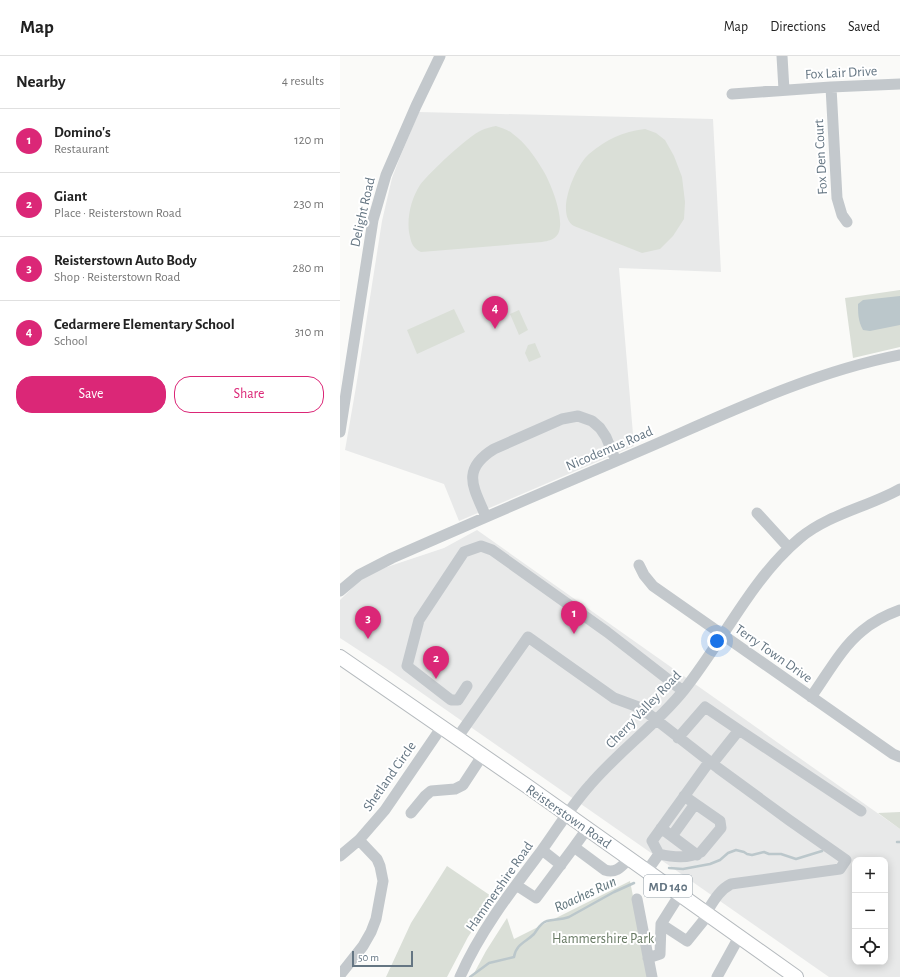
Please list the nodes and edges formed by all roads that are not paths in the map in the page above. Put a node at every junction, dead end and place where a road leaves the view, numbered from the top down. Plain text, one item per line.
1 (440, 56) edge
2 (782, 56) edge
3 (900, 84) edge
4 (831, 87) junction
5 (784, 90) junction
6 (732, 94) dead end
7 (847, 222) dead end
8 (900, 355) edge
9 (340, 432) edge
10 (616, 461) junction
11 (900, 490) edge
12 (757, 513) dead end
13 (486, 517) junction
14 (789, 548) junction
15 (640, 565) dead end
16 (340, 591) edge
17 (900, 610) edge
18 (722, 634) junction
19 (340, 657) edge
20 (467, 686) dead end
21 (683, 691) junction
22 (811, 697) junction
23 (656, 721) junction
24 (441, 728) junction
25 (739, 730) junction
26 (457, 738) junction
27 (678, 738) junction
28 (482, 756) junction
29 (900, 757) edge
30 (711, 763) junction
31 (684, 796) junction
32 (695, 804) junction
33 (861, 811) dead end
34 (411, 813) dead end
35 (567, 815) junction
36 (661, 828) junction
37 (587, 829) junction
38 (672, 836) junction
39 (359, 840) junction
40 (574, 847) junction
41 (542, 850) junction
42 (659, 854) junction
43 (697, 854) junction
44 (340, 856) edge
45 (629, 859) junction
46 (561, 865) junction
47 (647, 871) junction
48 (516, 885) junction
49 (680, 894) junction
50 (637, 899) dead end
51 (707, 914) junction
52 (661, 924) junction
53 (740, 937) junction
54 (648, 958) junction
55 (340, 975) edge
56 (460, 977) edge
57 (652, 977) edge
58 (717, 977) edge
59 (796, 977) edge

1 - 9 street, Delight Road
2 - 5 street
3 - 4 street, Fox Lair Drive
4 - 5 street, Fox Lair Drive
4 - 7 street, Fox Den Court
5 - 6 street, Fox Lair Drive
8 - 10 street, Nicodemus Road
10 - 13 street, Nicodemus Road
10 - 13 street
11 - 14 street, Cherry Valley Road
12 - 14 street
13 - 16 street, Nicodemus Road
14 - 18 street, Cherry Valley Road
15 - 18 street, Terry Town Drive
17 - 22 street
18 - 21 street, Cherry Valley Road
18 - 22 street, Terry Town Drive
19 - 24 main road, Reisterstown Road / MD 140
20 - 21 street
21 - 23 street, Cherry Valley Road
22 - 29 street, Terry Town Drive
23 - 26 street
23 - 27 street
23 - 35 street, Cherry Valley Road
24 - 26 main road, Reisterstown Road / MD 140
24 - 39 street, Shetland Circle
25 - 27 street
25 - 30 street
25 - 33 street
26 - 28 main road, Reisterstown Road / MD 140
27 - 30 street
28 - 34 street
28 - 35 main road, Reisterstown Road / MD 140
30 - 31 street
30 - 51 street
31 - 32 street
31 - 36 street
32 - 38 street
32 - 43 street
35 - 37 main road, Reisterstown Road / MD 140
35 - 41 street, Hammershire Road
36 - 38 street
36 - 42 street
37 - 40 street
37 - 45 main road, Reisterstown Road / MD 140
38 - 43 street
39 - 44 street, Shetland Circle
39 - 55 street
40 - 45 street
40 - 46 street
41 - 46 street
41 - 48 street, Hammershire Road
42 - 43 street
42 - 47 street
45 - 47 main road, Reisterstown Road / MD 140
46 - 48 street
47 - 49 main road, Reisterstown Road / MD 140
48 - 56 street, Hammershire Road
49 - 51 main road, Reisterstown Road / MD 140
49 - 52 street
50 - 54 street
51 - 52 street
51 - 53 main road, Reisterstown Road / MD 140
52 - 54 street
53 - 58 street
53 - 59 main road, Reisterstown Road / MD 140
54 - 57 street

